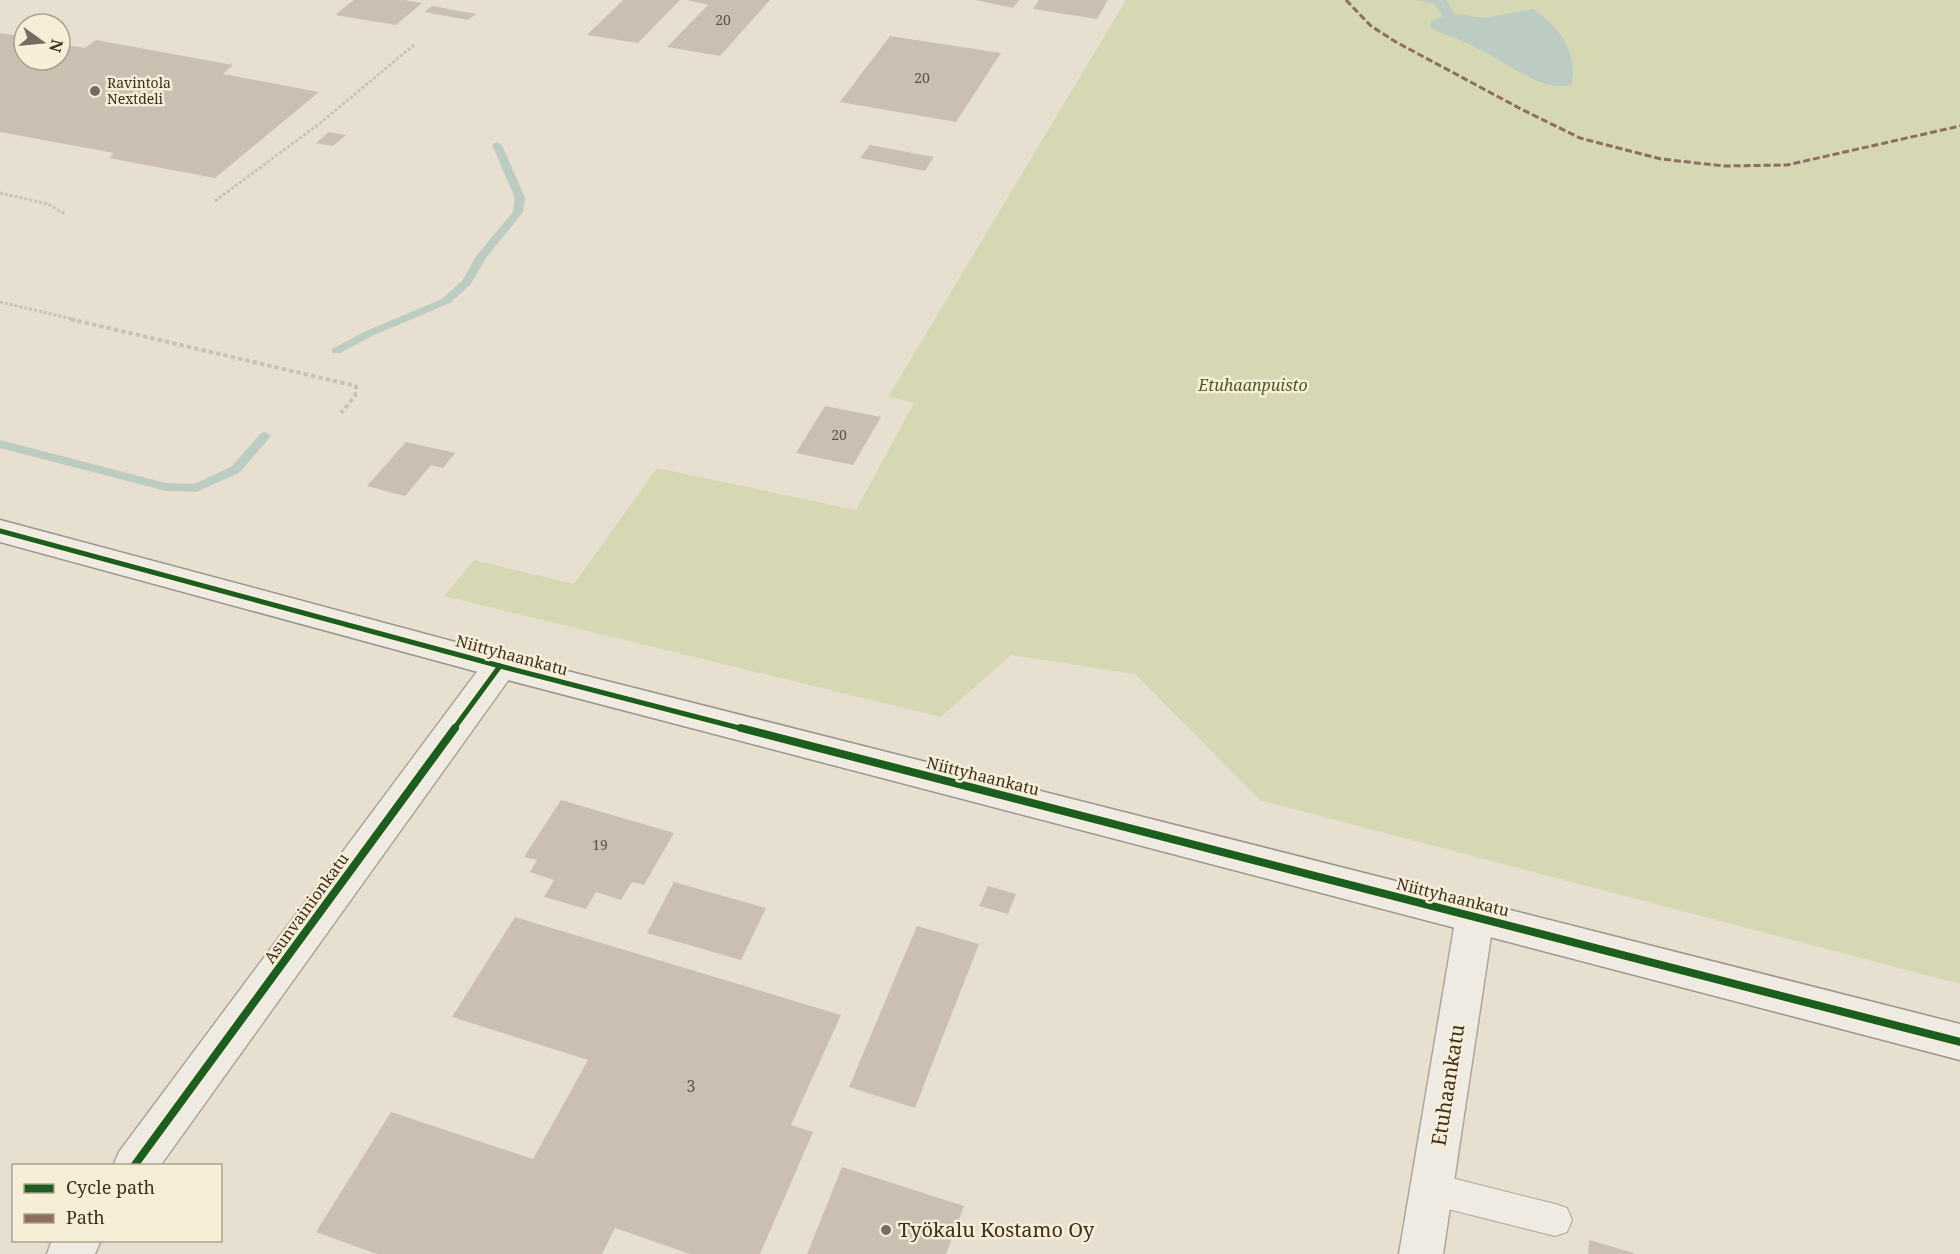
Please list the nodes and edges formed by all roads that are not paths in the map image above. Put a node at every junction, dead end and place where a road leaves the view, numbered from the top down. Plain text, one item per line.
1 (0, 531) edge
2 (500, 666) junction
3 (1475, 916) junction
4 (1960, 1042) edge
5 (135, 1164) edge
6 (1432, 1189) junction
7 (1555, 1220) dead end
8 (1421, 1254) edge

1 - 2 street, Niittyhaankatu
2 - 3 street, Niittyhaankatu
2 - 5 street, Asunvainionkatu
3 - 4 street, Niittyhaankatu
3 - 6 street, Etuhaankatu
6 - 7 lane
6 - 8 street, Etuhaankatu

